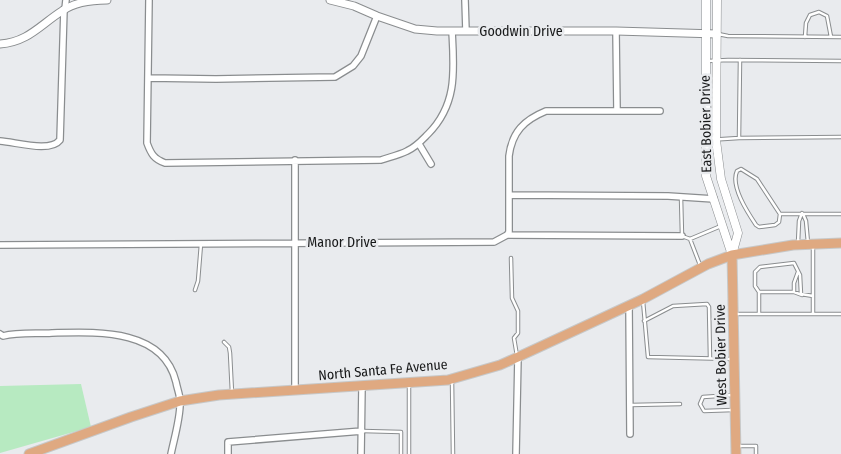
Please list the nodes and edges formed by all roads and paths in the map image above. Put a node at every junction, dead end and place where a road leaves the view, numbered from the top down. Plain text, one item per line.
1 (66, 0) edge
2 (107, 0) edge
3 (149, 0) edge
4 (330, 0) edge
5 (465, 0) edge
6 (706, 0) edge
7 (717, 0) edge
8 (65, 9) junction
9 (377, 16) junction
10 (452, 31) junction
11 (466, 31) junction
12 (616, 31) junction
13 (706, 33) junction
14 (717, 34) junction
15 (805, 37) junction
16 (831, 37) junction
17 (841, 38) edge
18 (0, 44) edge
19 (717, 60) junction
20 (740, 60) junction
21 (705, 61) junction
22 (841, 61) edge
23 (148, 78) junction
24 (617, 111) junction
25 (660, 111) dead end
26 (739, 138) junction
27 (841, 138) edge
28 (705, 140) junction
29 (716, 140) junction
30 (0, 141) edge
31 (418, 144) junction
32 (294, 160) junction
33 (431, 164) dead end
34 (509, 196) junction
35 (682, 197) junction
36 (714, 199) junction
37 (802, 213) junction
38 (780, 214) junction
39 (841, 214) edge
40 (722, 226) junction
41 (507, 235) junction
42 (682, 236) junction
43 (690, 239) junction
44 (201, 242) junction
45 (294, 242) junction
46 (841, 243) edge
47 (798, 244) junction
48 (811, 244) junction
49 (0, 245) edge
50 (732, 255) junction
51 (511, 258) dead end
52 (700, 267) junction
53 (798, 272) junction
54 (196, 290) dead end
55 (759, 292) junction
56 (794, 292) junction
57 (802, 295) junction
58 (813, 296) junction
59 (643, 299) junction
60 (629, 305) junction
61 (734, 314) junction
62 (759, 314) junction
63 (813, 314) junction
64 (841, 314) edge
65 (644, 321) junction
66 (0, 334) edge
67 (224, 342) dead end
68 (518, 358) junction
69 (710, 358) junction
70 (734, 358) junction
71 (452, 378) junction
72 (409, 382) junction
73 (362, 386) junction
74 (294, 390) junction
75 (232, 394) junction
76 (735, 395) junction
77 (180, 400) junction
78 (680, 404) dead end
79 (630, 405) junction
80 (735, 410) junction
81 (362, 431) junction
82 (630, 434) dead end
83 (736, 450) edge
84 (29, 454) edge
85 (172, 454) edge
86 (228, 454) edge
87 (361, 454) edge
88 (401, 454) edge
89 (409, 454) edge
90 (453, 454) edge
91 (516, 454) edge
92 (756, 454) edge

1 - 8 street
2 - 8 street
3 - 23 street
4 - 9 street, Goodwin Drive
5 - 11 street
6 - 13 main road, East Bobier Drive
7 - 14 main road, East Bobier Drive
8 - 18 street
8 - 30 street
9 - 10 street, Goodwin Drive
9 - 23 street
10 - 11 street, Goodwin Drive
10 - 31 street
11 - 12 street, Goodwin Drive
12 - 13 street, Goodwin Drive
12 - 24 street
13 - 14 street, Goodwin Drive
13 - 21 main road, East Bobier Drive
14 - 15 lane
14 - 19 main road, East Bobier Drive
15 - 16 lane
15 - 16 lane
16 - 17 lane
19 - 20 lane
19 - 21 lane
19 - 29 main road, East Bobier Drive
20 - 22 lane
20 - 26 lane
21 - 28 main road, East Bobier Drive
23 - 32 street
24 - 25 street
24 - 34 street
26 - 27 lane
26 - 29 lane
28 - 29 lane
28 - 36 main road, East Bobier Drive
29 - 50 main road, East Bobier Drive
31 - 32 street
31 - 33 street
32 - 45 street
34 - 35 street
34 - 41 street
35 - 36 street
35 - 42 lane
36 - 40 main road, East Bobier Drive
37 - 38 lane
37 - 39 lane
37 - 47 lane
37 - 48 lane
38 - 38 lane
40 - 43 lane
40 - 50 main road, East Bobier Drive
41 - 42 street, Manor Drive
41 - 45 street, Manor Drive
42 - 43 lane
43 - 52 lane
44 - 45 street, Manor Drive
44 - 49 street, Manor Drive
44 - 54 lane
45 - 74 street
46 - 48 main road, North Santa Fe Avenue
47 - 48 main road, North Santa Fe Avenue
47 - 50 main road, North Santa Fe Avenue
48 - 58 lane
50 - 52 main road, North Santa Fe Avenue
50 - 61 main road, West Bobier Drive
51 - 68 lane
52 - 59 main road, North Santa Fe Avenue
53 - 55 lane
53 - 56 lane
53 - 57 lane
55 - 56 lane
55 - 62 lane
56 - 57 lane
57 - 58 lane
58 - 63 lane
59 - 60 main road, North Santa Fe Avenue
59 - 65 lane
60 - 68 main road, North Santa Fe Avenue
60 - 79 street
61 - 62 lane
61 - 70 main road, West Bobier Drive
62 - 63 lane
63 - 64 lane
65 - 69 lane
65 - 69 lane
66 - 77 street
67 - 75 lane
68 - 71 main road, North Santa Fe Avenue
68 - 91 street
69 - 70 lane
70 - 76 main road, West Bobier Drive
71 - 72 main road, North Santa Fe Avenue
71 - 90 lane
72 - 73 main road, North Santa Fe Avenue
72 - 89 lane
73 - 74 main road, North Santa Fe Avenue
73 - 81 street
74 - 75 main road, North Santa Fe Avenue
75 - 77 main road, North Santa Fe Avenue
76 - 80 main road, West Bobier Drive
76 - 80 lane
77 - 84 main road, North Santa Fe Avenue
77 - 85 street
78 - 79 lane
79 - 82 street
80 - 83 main road, West Bobier Drive
81 - 86 street
81 - 87 street
81 - 88 lane
83 - 92 lane

